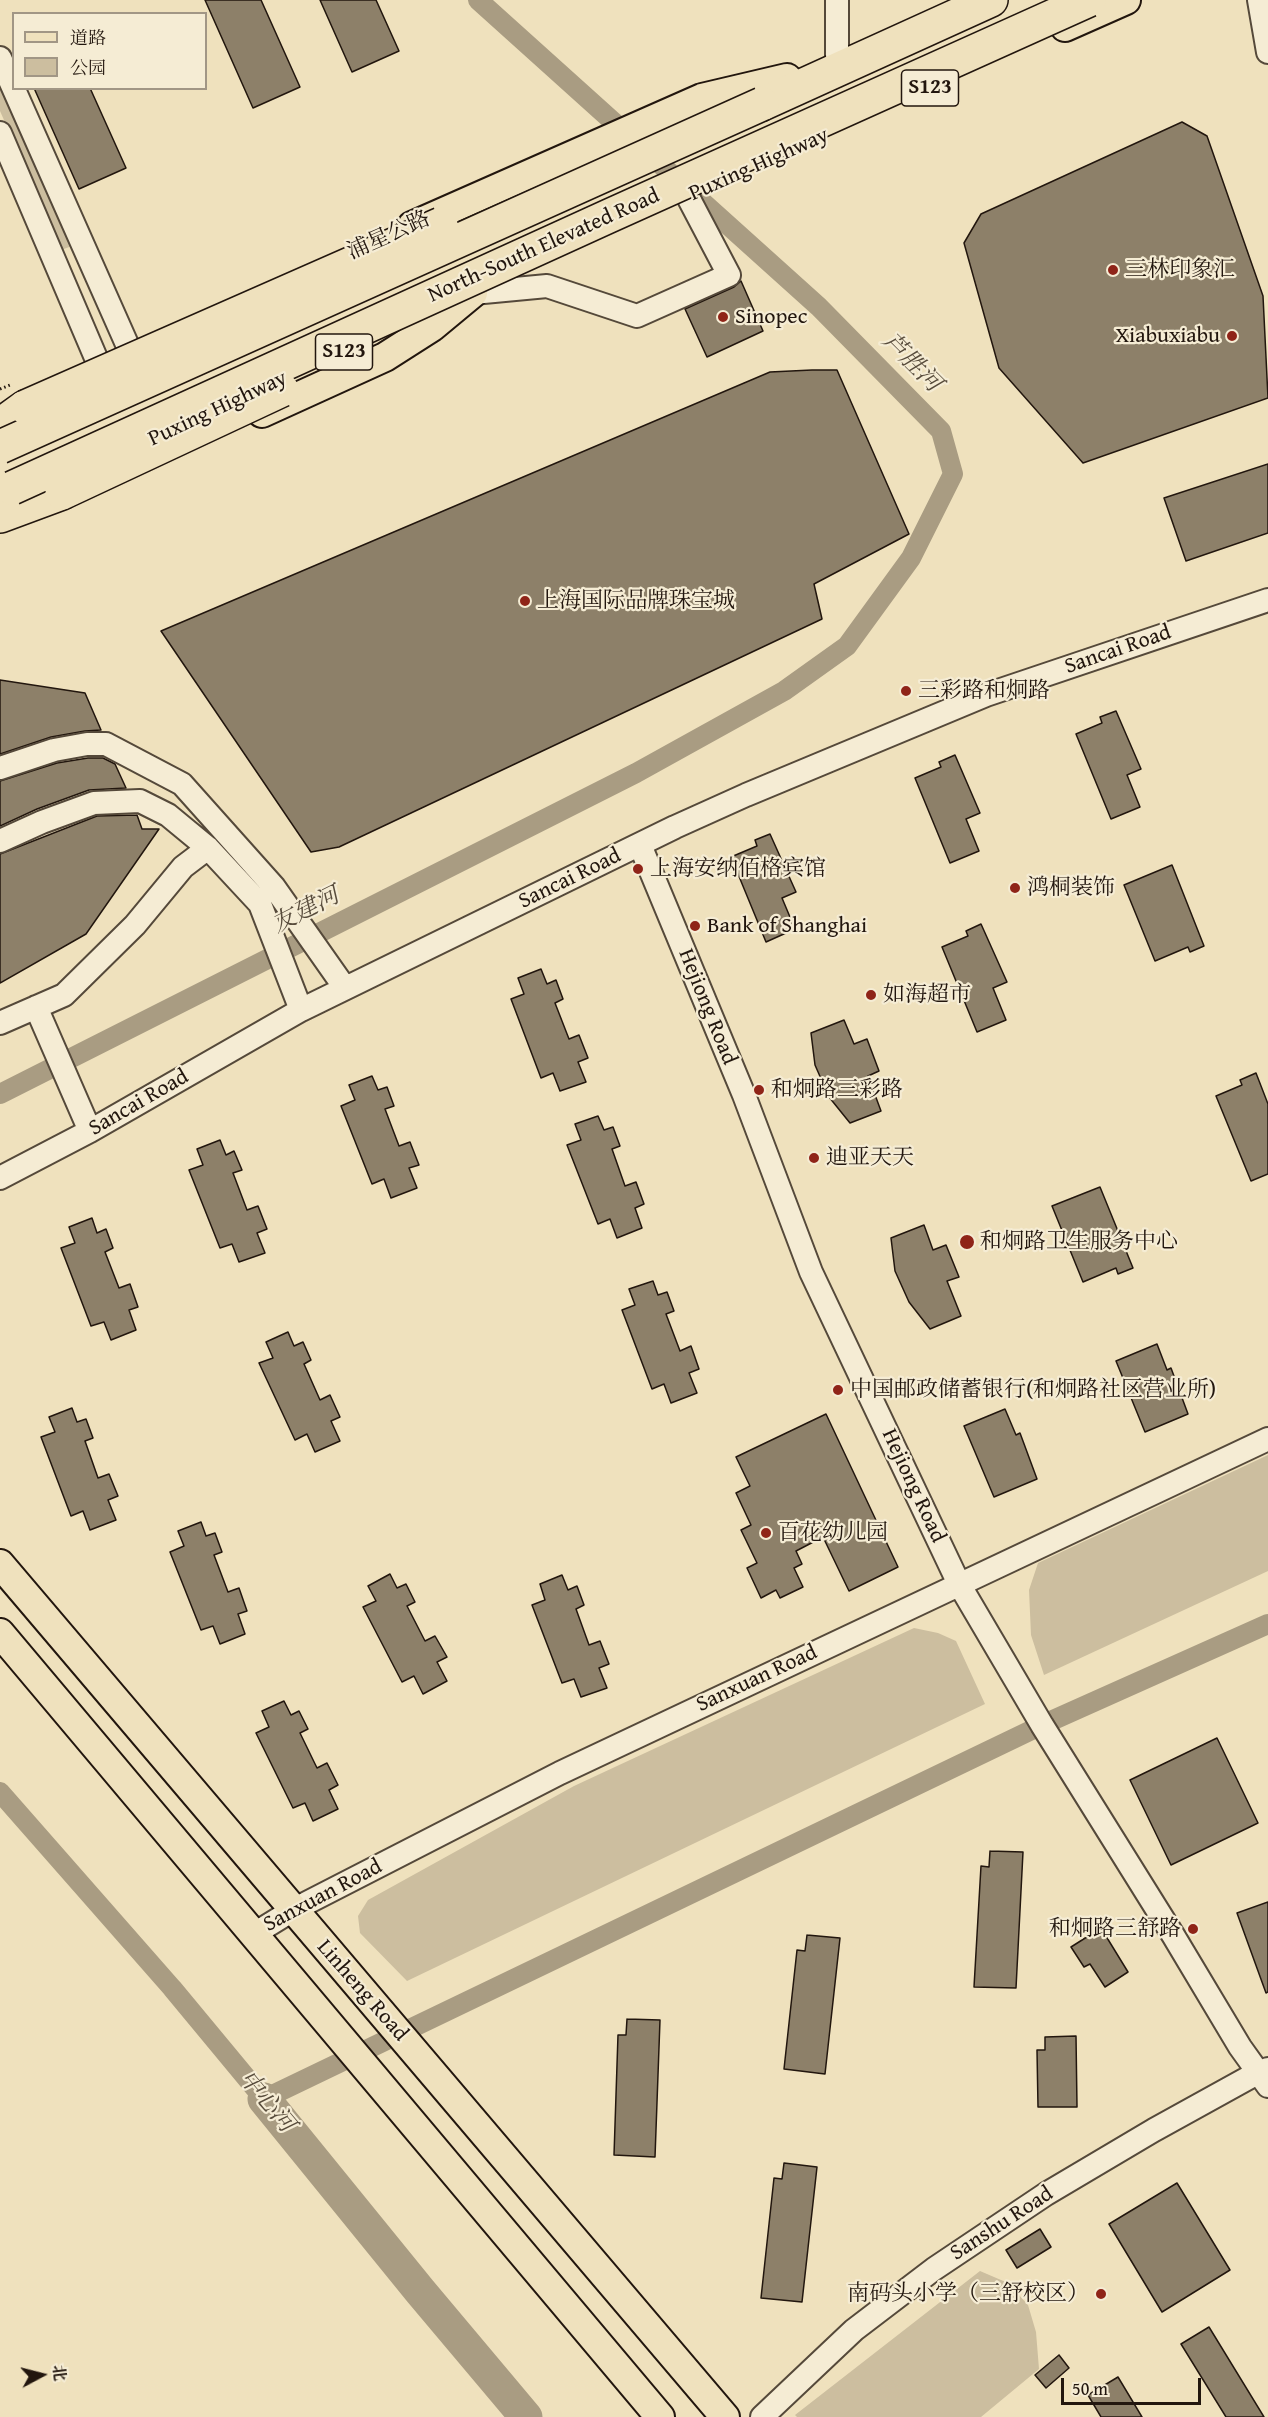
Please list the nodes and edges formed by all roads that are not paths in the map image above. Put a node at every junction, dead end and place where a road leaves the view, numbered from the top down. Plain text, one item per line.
1 (837, 0) edge
2 (959, 0) edge
3 (991, 0) edge
4 (1089, 0) edge
5 (1126, 0) edge
6 (1259, 0) edge
7 (1268, 52) edge
8 (837, 56) junction
9 (0, 58) edge
10 (12, 85) edge
11 (14, 90) edge
12 (762, 104) junction
13 (0, 133) edge
14 (592, 157) junction
15 (688, 197) junction
16 (609, 216) junction
17 (90, 263) junction
18 (62, 277) junction
19 (473, 293) junction
20 (130, 351) junction
21 (99, 365) junction
22 (8, 416) edge
23 (0, 430) edge
24 (0, 447) edge
25 (0, 494) edge
26 (0, 509) edge
27 (0, 516) edge
28 (0, 523) edge
29 (1268, 600) edge
30 (0, 768) edge
31 (0, 840) edge
32 (640, 844) junction
33 (208, 848) junction
34 (345, 988) junction
35 (36, 1007) junction
36 (301, 1010) junction
37 (0, 1023) edge
38 (90, 1131) junction
39 (2, 1174) edge
40 (1268, 1439) edge
41 (0, 1564) edge
42 (959, 1584) junction
43 (0, 1633) edge
44 (293, 1910) junction
45 (254, 1934) junction
46 (1265, 2076) edge
47 (660, 2417) edge
48 (725, 2417) edge
49 (762, 2417) edge

1 - 8 street
2 - 8 main road
3 - 12 highway, North-South Elevated Road
4 - 16 highway, North-South Elevated Road, bridge
5 - 15 main road, Puxing Highway / S123
6 - 7 street
8 - 14 main road, 浦星公路
9 - 10 street
11 - 17 street
12 - 22 highway, bridge
12 - 24 highway, North-South Elevated Road, bridge
13 - 18 street
14 - 20 main road, 浦星公路
14 - 23 main road
15 - 19 main road, Puxing Highway / S123
15 - 19 street
16 - 25 highway, North-South Elevated Road, bridge
16 - 27 highway, bridge
17 - 18 street
17 - 20 street
18 - 21 street
19 - 26 main road, Puxing Highway / S123
19 - 28 main road
20 - 21 main road, 浦星公路
21 - 22 main road, 浦星公路
29 - 32 street, Sancai Road
30 - 34 street
31 - 33 street
32 - 34 street, Sancai Road
32 - 42 street, Hejiong Road
33 - 35 street
33 - 36 street
34 - 36 street, Sancai Road
35 - 37 street
35 - 38 street
36 - 38 street, Sancai Road
38 - 39 street, Sancai Road
40 - 42 street, Sanxuan Road
41 - 44 main road, Linheng Road
42 - 44 street, Sanxuan Road
42 - 46 street, Hejiong Road
43 - 45 main road, Linheng Road
44 - 45 street, Sanxuan Road
44 - 48 main road, Linheng Road
45 - 47 main road, Linheng Road
46 - 49 street, Sanshu Road

